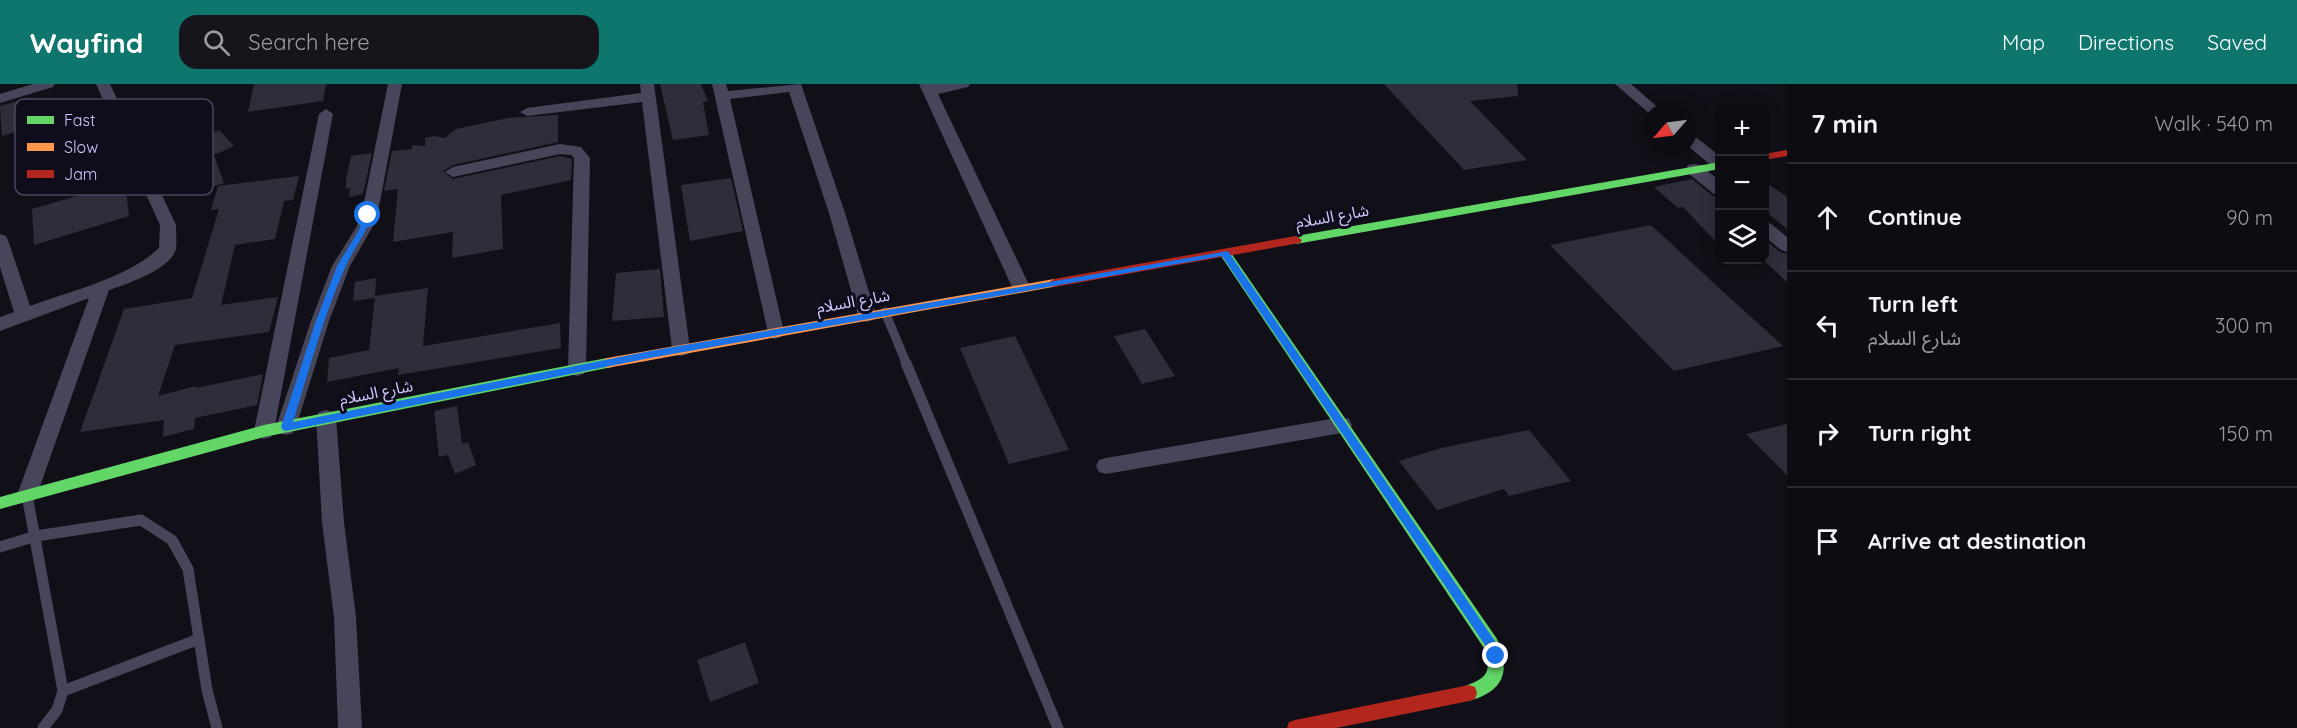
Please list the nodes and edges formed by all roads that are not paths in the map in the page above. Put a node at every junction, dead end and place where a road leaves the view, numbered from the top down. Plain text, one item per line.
1 (48, 84) edge
2 (103, 84) edge
3 (395, 84) edge
4 (963, 84) edge
5 (1622, 84) edge
6 (795, 86) edge
7 (928, 88) edge
8 (648, 90) edge
9 (721, 90) edge
10 (0, 99) edge
11 (110, 99) edge
12 (1644, 102) edge
13 (527, 112) dead end
14 (326, 114) dead end
15 (1697, 146) edge
16 (1787, 153) edge
17 (1769, 156) edge
18 (1715, 161) edge
19 (1715, 165) edge
20 (1694, 169) junction
21 (453, 172) dead end
22 (1715, 187) edge
23 (155, 195) edge
24 (1769, 231) edge
25 (0, 240) edge
26 (1787, 246) edge
27 (1225, 253) junction
28 (102, 286) junction
29 (1021, 287) junction
30 (885, 312) junction
31 (24, 315) junction
32 (867, 315) junction
33 (0, 324) edge
34 (774, 332) junction
35 (681, 349) junction
36 (577, 369) junction
37 (326, 418) junction
38 (1342, 425) junction
39 (286, 427) junction
40 (264, 431) junction
41 (1106, 466) dead end
42 (27, 495) junction
43 (0, 503) edge
44 (36, 536) junction
45 (0, 548) edge
46 (199, 639) junction
47 (63, 691) junction
48 (43, 728) edge
49 (217, 728) edge
50 (350, 728) edge
51 (1058, 728) edge
52 (1295, 728) edge

1 - 10 street
2 - 11 street
3 - 39 street
4 - 7 street
5 - 12 street
6 - 9 street
6 - 32 street
7 - 29 street
8 - 13 street
8 - 35 street
9 - 34 street
14 - 40 street
15 - 18 street
16 - 17 main road
19 - 20 main road, شارع السلام
20 - 22 street
20 - 27 main road, شارع السلام
21 - 36 street
23 - 28 street
24 - 26 street
25 - 31 street
27 - 29 main road, شارع السلام
27 - 38 main road
28 - 31 street
28 - 42 street
29 - 30 main road, شارع السلام
30 - 32 main road, شارع السلام
30 - 51 lane
31 - 33 street
32 - 34 main road, شارع السلام
34 - 35 main road, شارع السلام
35 - 36 main road, شارع السلام
36 - 37 main road, شارع السلام
37 - 39 main road, شارع السلام
37 - 50 street
38 - 41 street
38 - 52 main road
39 - 40 main road, شارع السلام
40 - 42 main road, شارع السلام
42 - 43 main road, شارع السلام
42 - 44 lane
44 - 45 lane
44 - 46 lane
44 - 47 lane
46 - 47 lane
46 - 49 lane
47 - 48 lane

